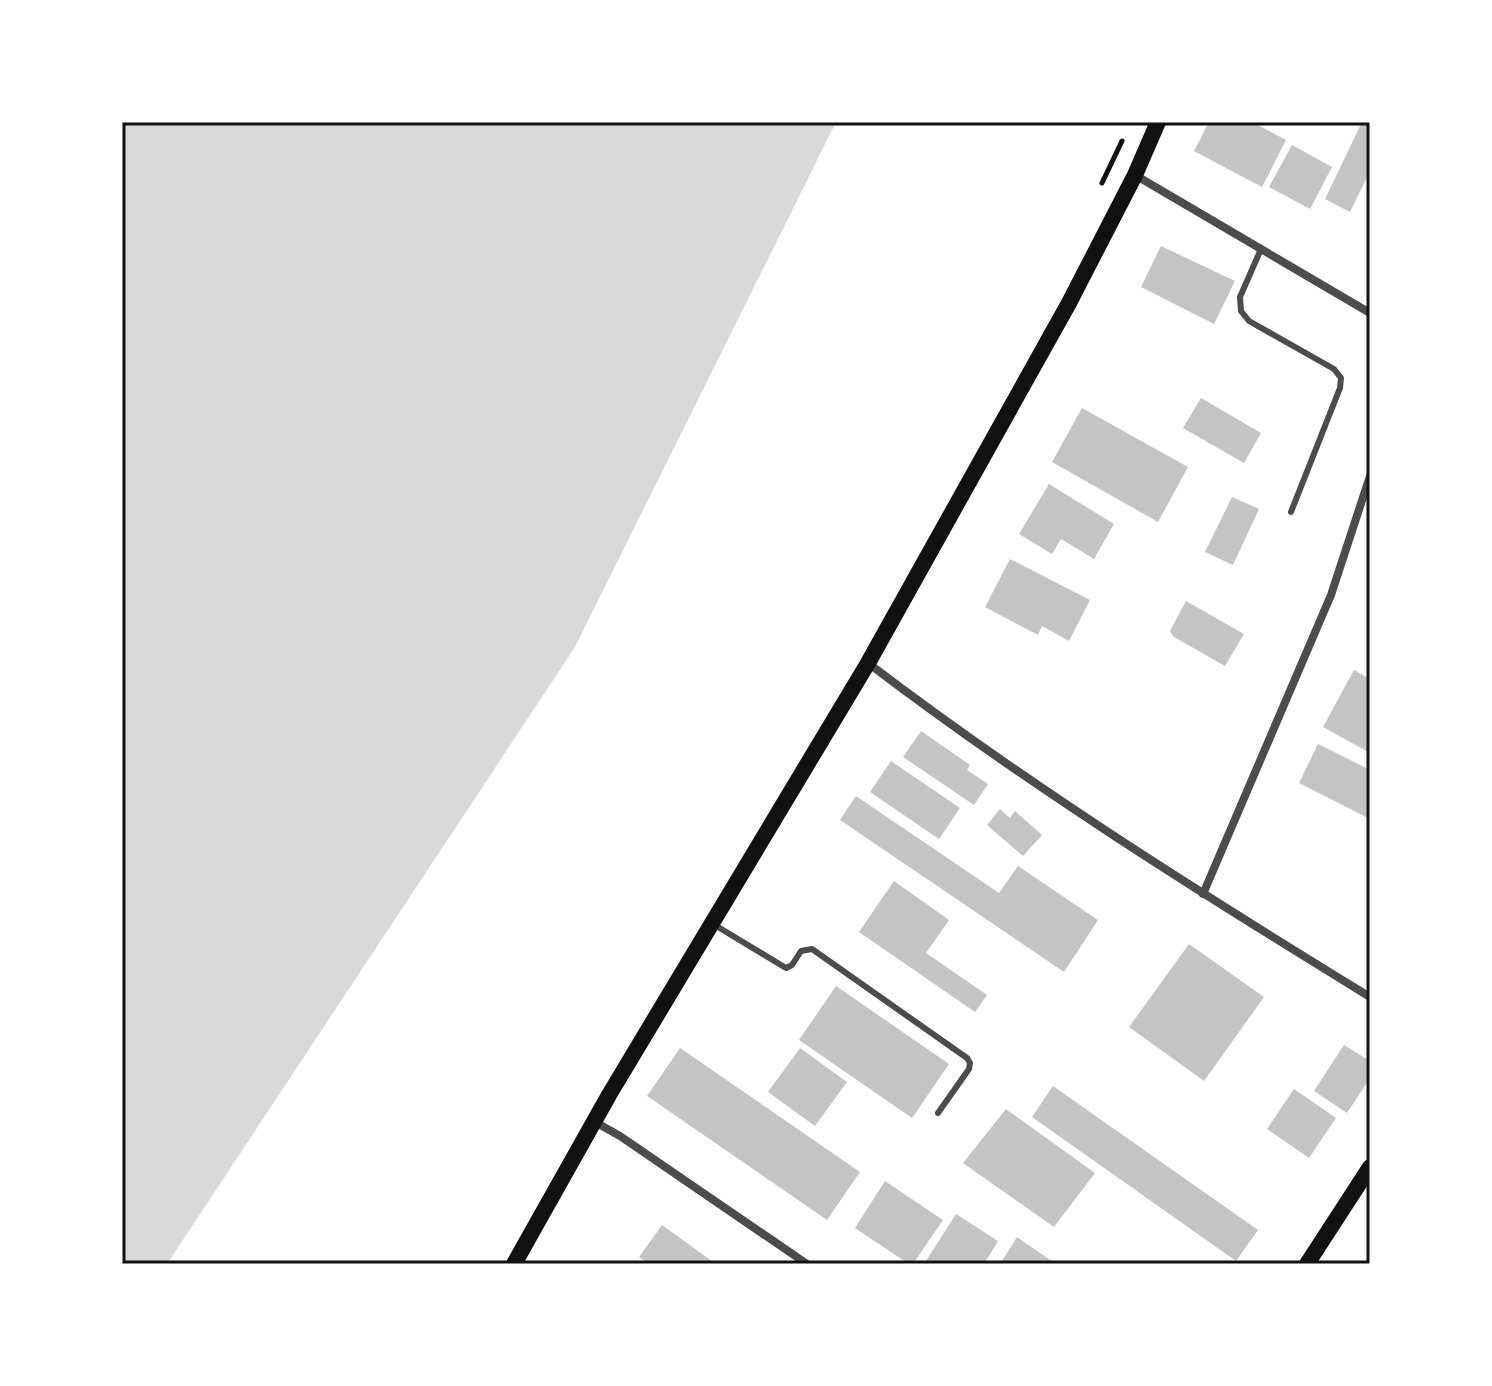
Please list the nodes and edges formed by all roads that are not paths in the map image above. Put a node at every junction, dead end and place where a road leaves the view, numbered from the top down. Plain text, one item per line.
1 (1158, 122) edge
2 (1135, 175) junction
3 (1261, 249) junction
4 (1370, 313) edge
5 (1370, 476) edge
6 (1291, 512) dead end
7 (868, 663) junction
8 (1203, 894) junction
9 (713, 924) junction
10 (1370, 997) edge
11 (938, 1113) dead end
12 (595, 1122) junction
13 (1370, 1167) edge
14 (514, 1264) edge
15 (807, 1264) edge
16 (1307, 1264) edge

1 - 2 main road
2 - 3 street
2 - 7 main road
3 - 4 street
3 - 6 lane
5 - 8 street
7 - 8 street
7 - 9 main road
8 - 10 street
9 - 11 lane
9 - 12 main road
12 - 14 main road
12 - 15 street
13 - 16 main road

